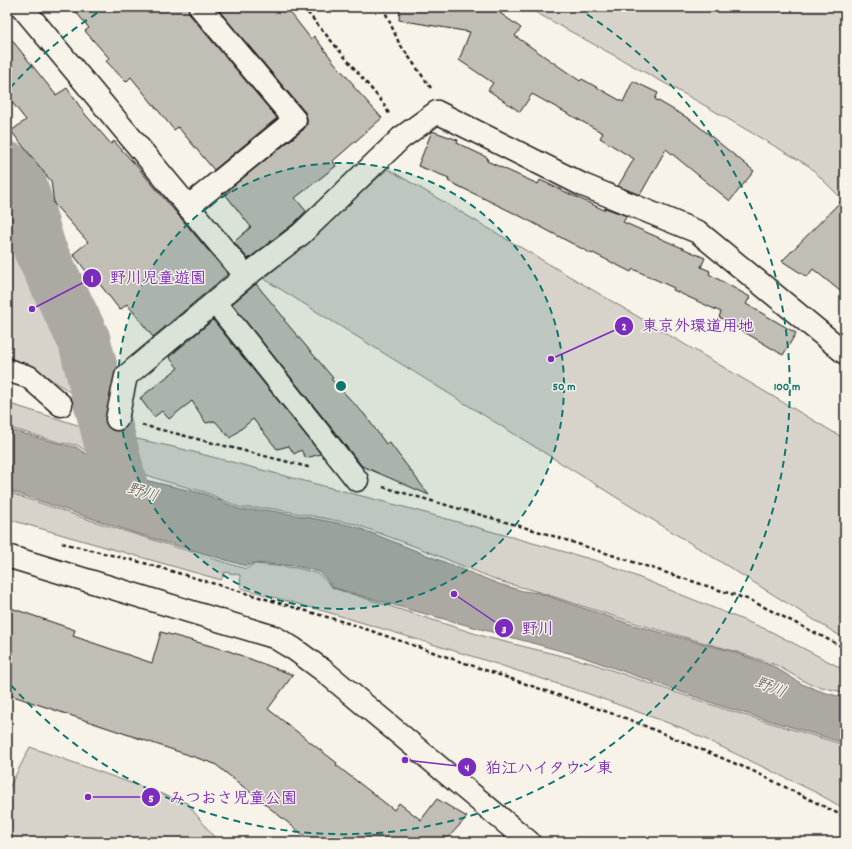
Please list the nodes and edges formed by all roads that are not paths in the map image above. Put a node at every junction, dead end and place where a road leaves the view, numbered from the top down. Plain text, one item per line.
1 (22, 7) edge
2 (200, 7) edge
3 (188, 207) junction
4 (246, 276) junction
5 (215, 302) junction
6 (845, 353) edge
7 (7, 370) edge
8 (61, 405) dead end
9 (117, 419) road end
10 (357, 480) road end
11 (7, 556) edge
12 (529, 842) edge

1 - 3 street
2 - 3 street
3 - 4 street
4 - 5 street
4 - 6 street
5 - 9 street
5 - 10 street
7 - 8 street
11 - 12 street

